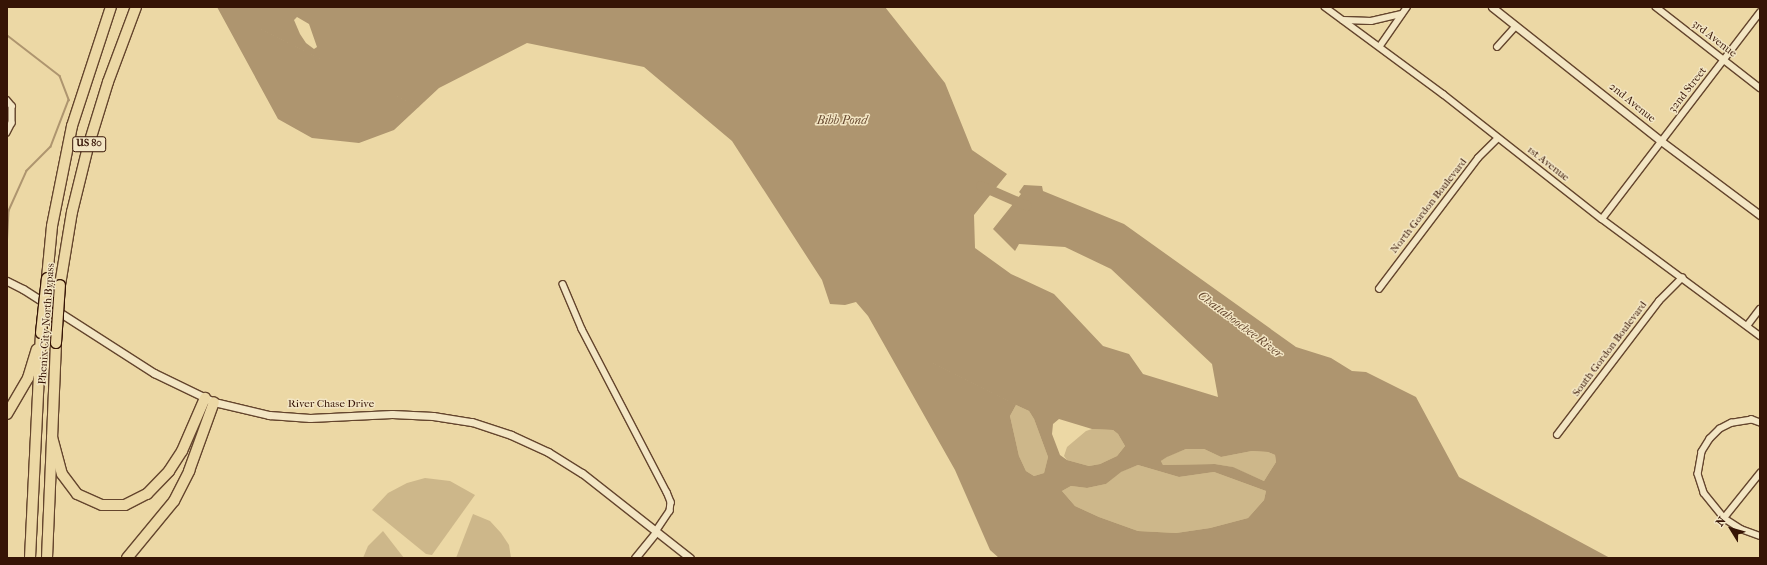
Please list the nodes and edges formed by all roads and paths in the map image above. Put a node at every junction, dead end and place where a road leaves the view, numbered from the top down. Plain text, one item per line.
1 (111, 7) edge
2 (136, 7) edge
3 (1325, 7) edge
4 (1407, 7) edge
5 (1492, 7) edge
6 (1656, 7) edge
7 (1760, 12) edge
8 (1401, 14) junction
9 (1343, 20) junction
10 (1516, 26) junction
11 (1380, 46) junction
12 (1497, 47) dead end
13 (1724, 60) junction
14 (1760, 88) edge
15 (7, 100) edge
16 (7, 133) edge
17 (1498, 138) junction
18 (1662, 141) junction
19 (1760, 215) edge
20 (1602, 219) junction
21 (1682, 278) junction
22 (7, 282) edge
23 (563, 284) dead end
24 (1379, 289) dead end
25 (1760, 309) edge
26 (1747, 326) junction
27 (41, 333) junction
28 (1760, 336) edge
29 (209, 400) junction
30 (7, 414) edge
31 (1760, 423) edge
32 (1557, 435) dead end
33 (52, 437) junction
34 (1760, 473) edge
35 (1724, 518) junction
36 (656, 532) junction
37 (1760, 536) edge
38 (30, 558) edge
39 (47, 558) edge
40 (127, 558) edge
41 (635, 558) edge
42 (690, 558) edge

1 - 27 highway, Phenix City North Bypass / US 80, bridge
2 - 33 highway, Phenix City North Bypass / US 80, bridge
3 - 9 street, 1st Avenue
4 - 8 street
5 - 10 street, 2nd Avenue
6 - 13 street, 3rd Avenue
7 - 13 street, 32nd Street
8 - 9 street
8 - 11 street
9 - 11 street, 1st Avenue
10 - 12 street
10 - 18 street, 2nd Avenue
11 - 17 street, 1st Avenue
13 - 14 street, 3rd Avenue
13 - 18 street, 32nd Street
15 - 16 street
17 - 20 street, 1st Avenue
17 - 24 street, North Gordon Boulevard
18 - 19 street, 2nd Avenue
18 - 20 street, 32nd Street
20 - 21 street, 1st Avenue
21 - 26 street, 1st Avenue
21 - 32 street, South Gordon Boulevard
22 - 29 street, River Chase Drive
23 - 36 street
25 - 26 street
26 - 28 street, 1st Avenue
27 - 30 highway
27 - 38 highway, Phenix City North Bypass / US 80
29 - 33 highway
29 - 36 street, River Chase Drive
29 - 40 highway
31 - 35 street
33 - 39 highway, Phenix City North Bypass / US 80
34 - 35 street
35 - 37 street
36 - 41 street
36 - 42 street, River Chase Drive

